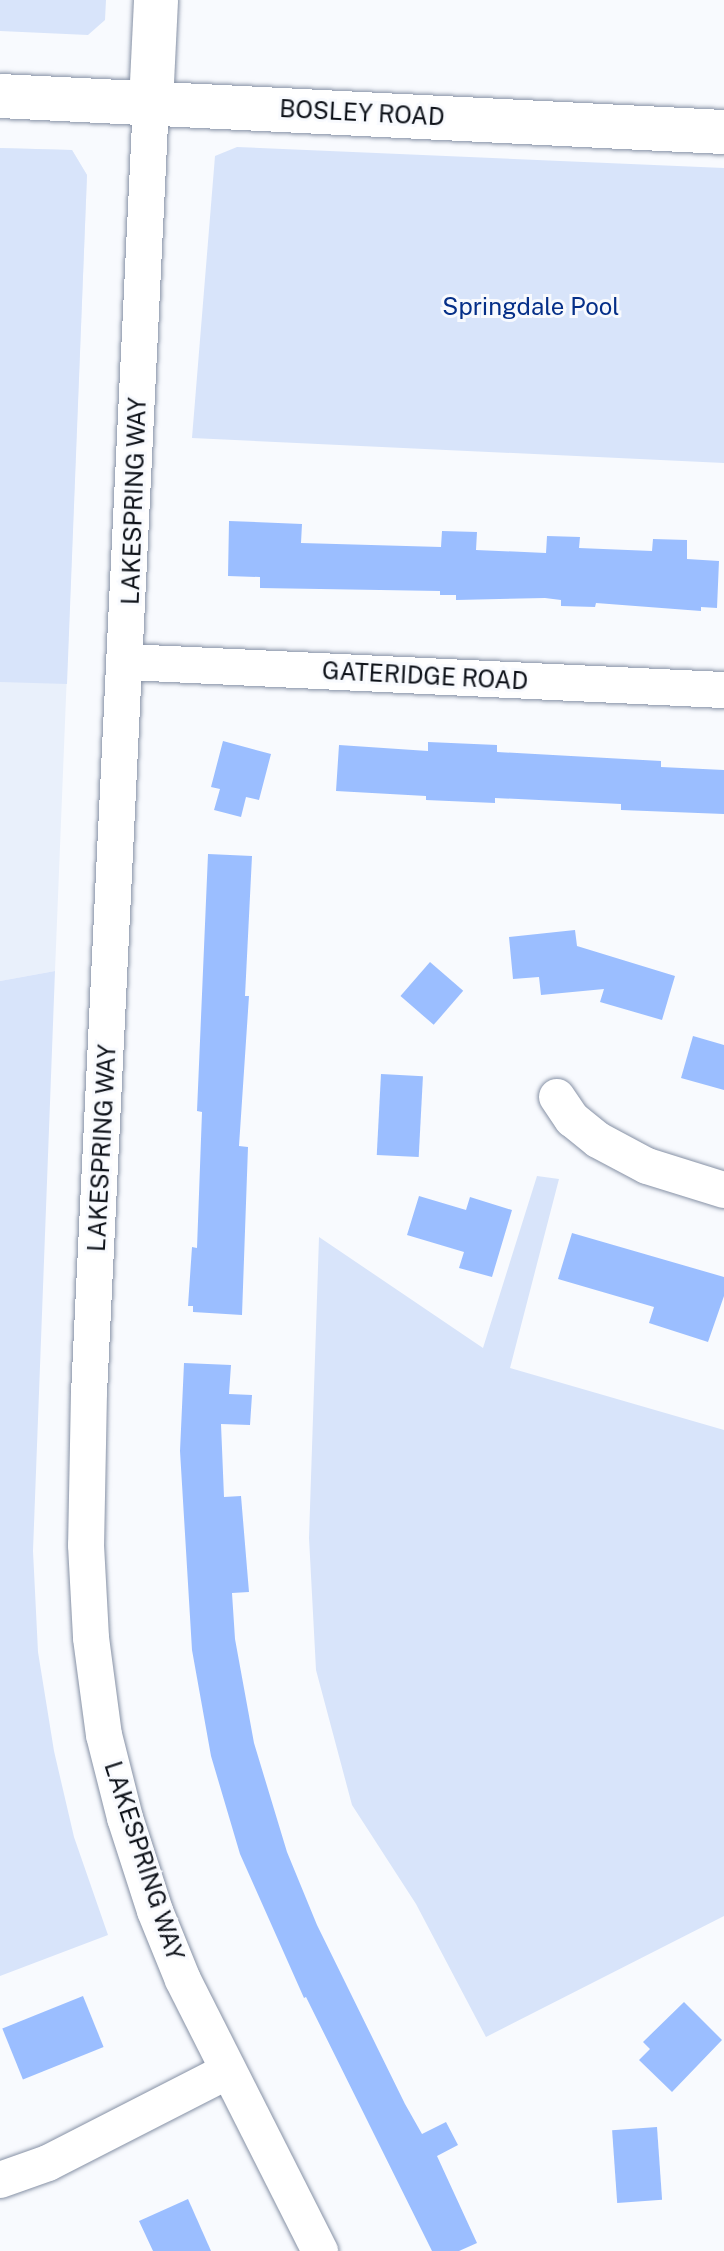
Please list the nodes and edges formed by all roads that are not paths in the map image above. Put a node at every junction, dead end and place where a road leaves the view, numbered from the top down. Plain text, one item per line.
1 (156, 0) edge
2 (0, 96) edge
3 (151, 103) junction
4 (724, 132) edge
5 (127, 662) junction
6 (724, 690) edge
7 (557, 1097) dead end
8 (724, 1190) edge
9 (228, 2071) junction
10 (0, 2180) edge
11 (320, 2251) edge

1 - 3 street, LAKESPRING WAY
2 - 3 street, BOSLEY ROAD
3 - 4 street, BOSLEY ROAD
3 - 5 street, LAKESPRING WAY
5 - 6 street, GATERIDGE ROAD
5 - 9 street, LAKESPRING WAY
7 - 8 street
9 - 10 street
9 - 11 street, LAKESPRING WAY

